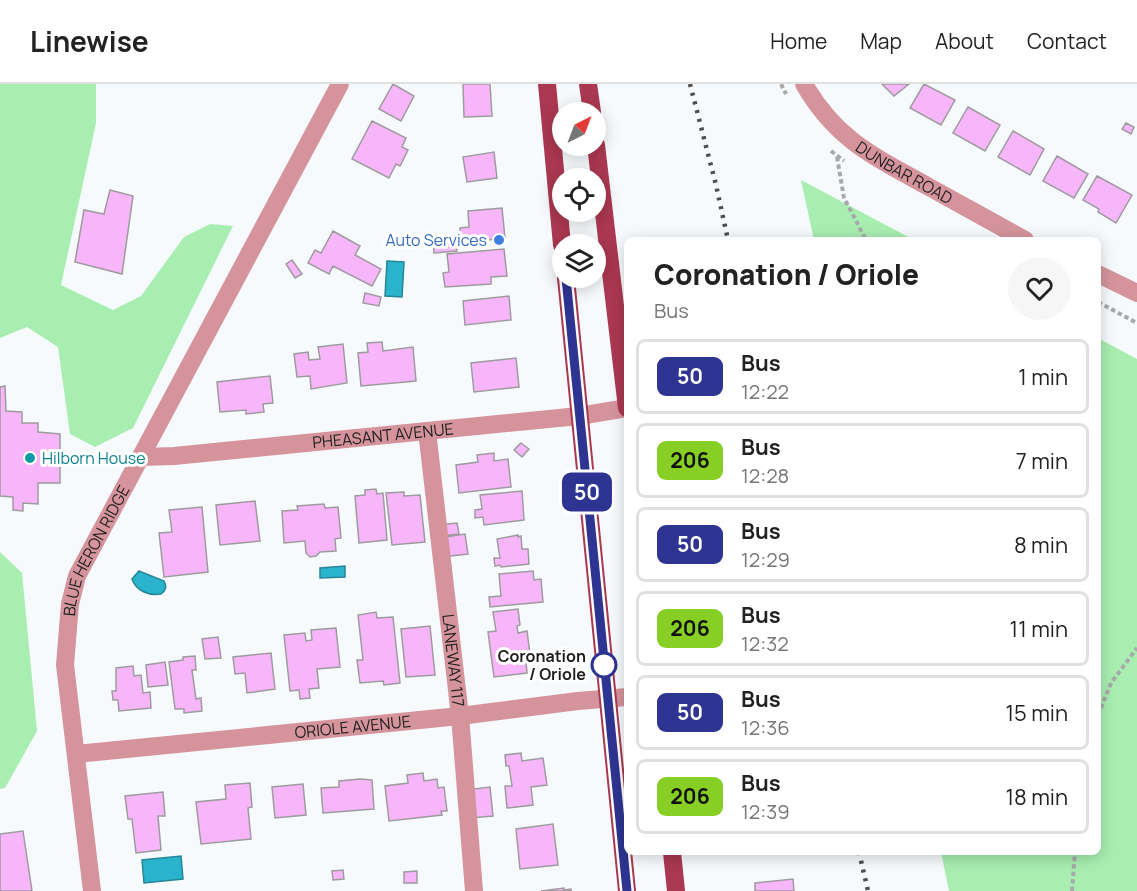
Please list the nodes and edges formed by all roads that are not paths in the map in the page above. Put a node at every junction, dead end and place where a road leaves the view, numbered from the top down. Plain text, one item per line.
1 (340, 84) edge
2 (547, 84) edge
3 (588, 84) edge
4 (804, 84) edge
5 (590, 102) edge
6 (597, 156) edge
7 (561, 234) edge
8 (1020, 237) edge
9 (1101, 275) edge
10 (567, 288) edge
11 (1137, 293) edge
12 (624, 383) edge
13 (624, 408) edge
14 (579, 416) junction
15 (427, 431) junction
16 (140, 457) junction
17 (624, 697) edge
18 (607, 698) junction
19 (460, 716) junction
20 (76, 754) junction
21 (672, 855) edge
22 (92, 891) edge
23 (474, 891) edge
24 (627, 891) edge
25 (676, 891) edge

1 - 16 street, BLUE HERON RIDGE
2 - 7 main road
3 - 5 main road
4 - 8 street, DUNBAR ROAD
6 - 12 main road
9 - 11 street
10 - 14 main road
13 - 14 street, PHEASANT AVENUE
14 - 15 street, PHEASANT AVENUE
14 - 18 main road
15 - 16 street, PHEASANT AVENUE
15 - 19 street, LANEWAY 117
16 - 20 street, BLUE HERON RIDGE
17 - 18 street, ORIOLE AVENUE
18 - 19 street, ORIOLE AVENUE
18 - 24 main road
19 - 20 street, ORIOLE AVENUE
19 - 23 street, LANEWAY 117
20 - 22 street, BLUE HERON RIDGE
21 - 25 main road

